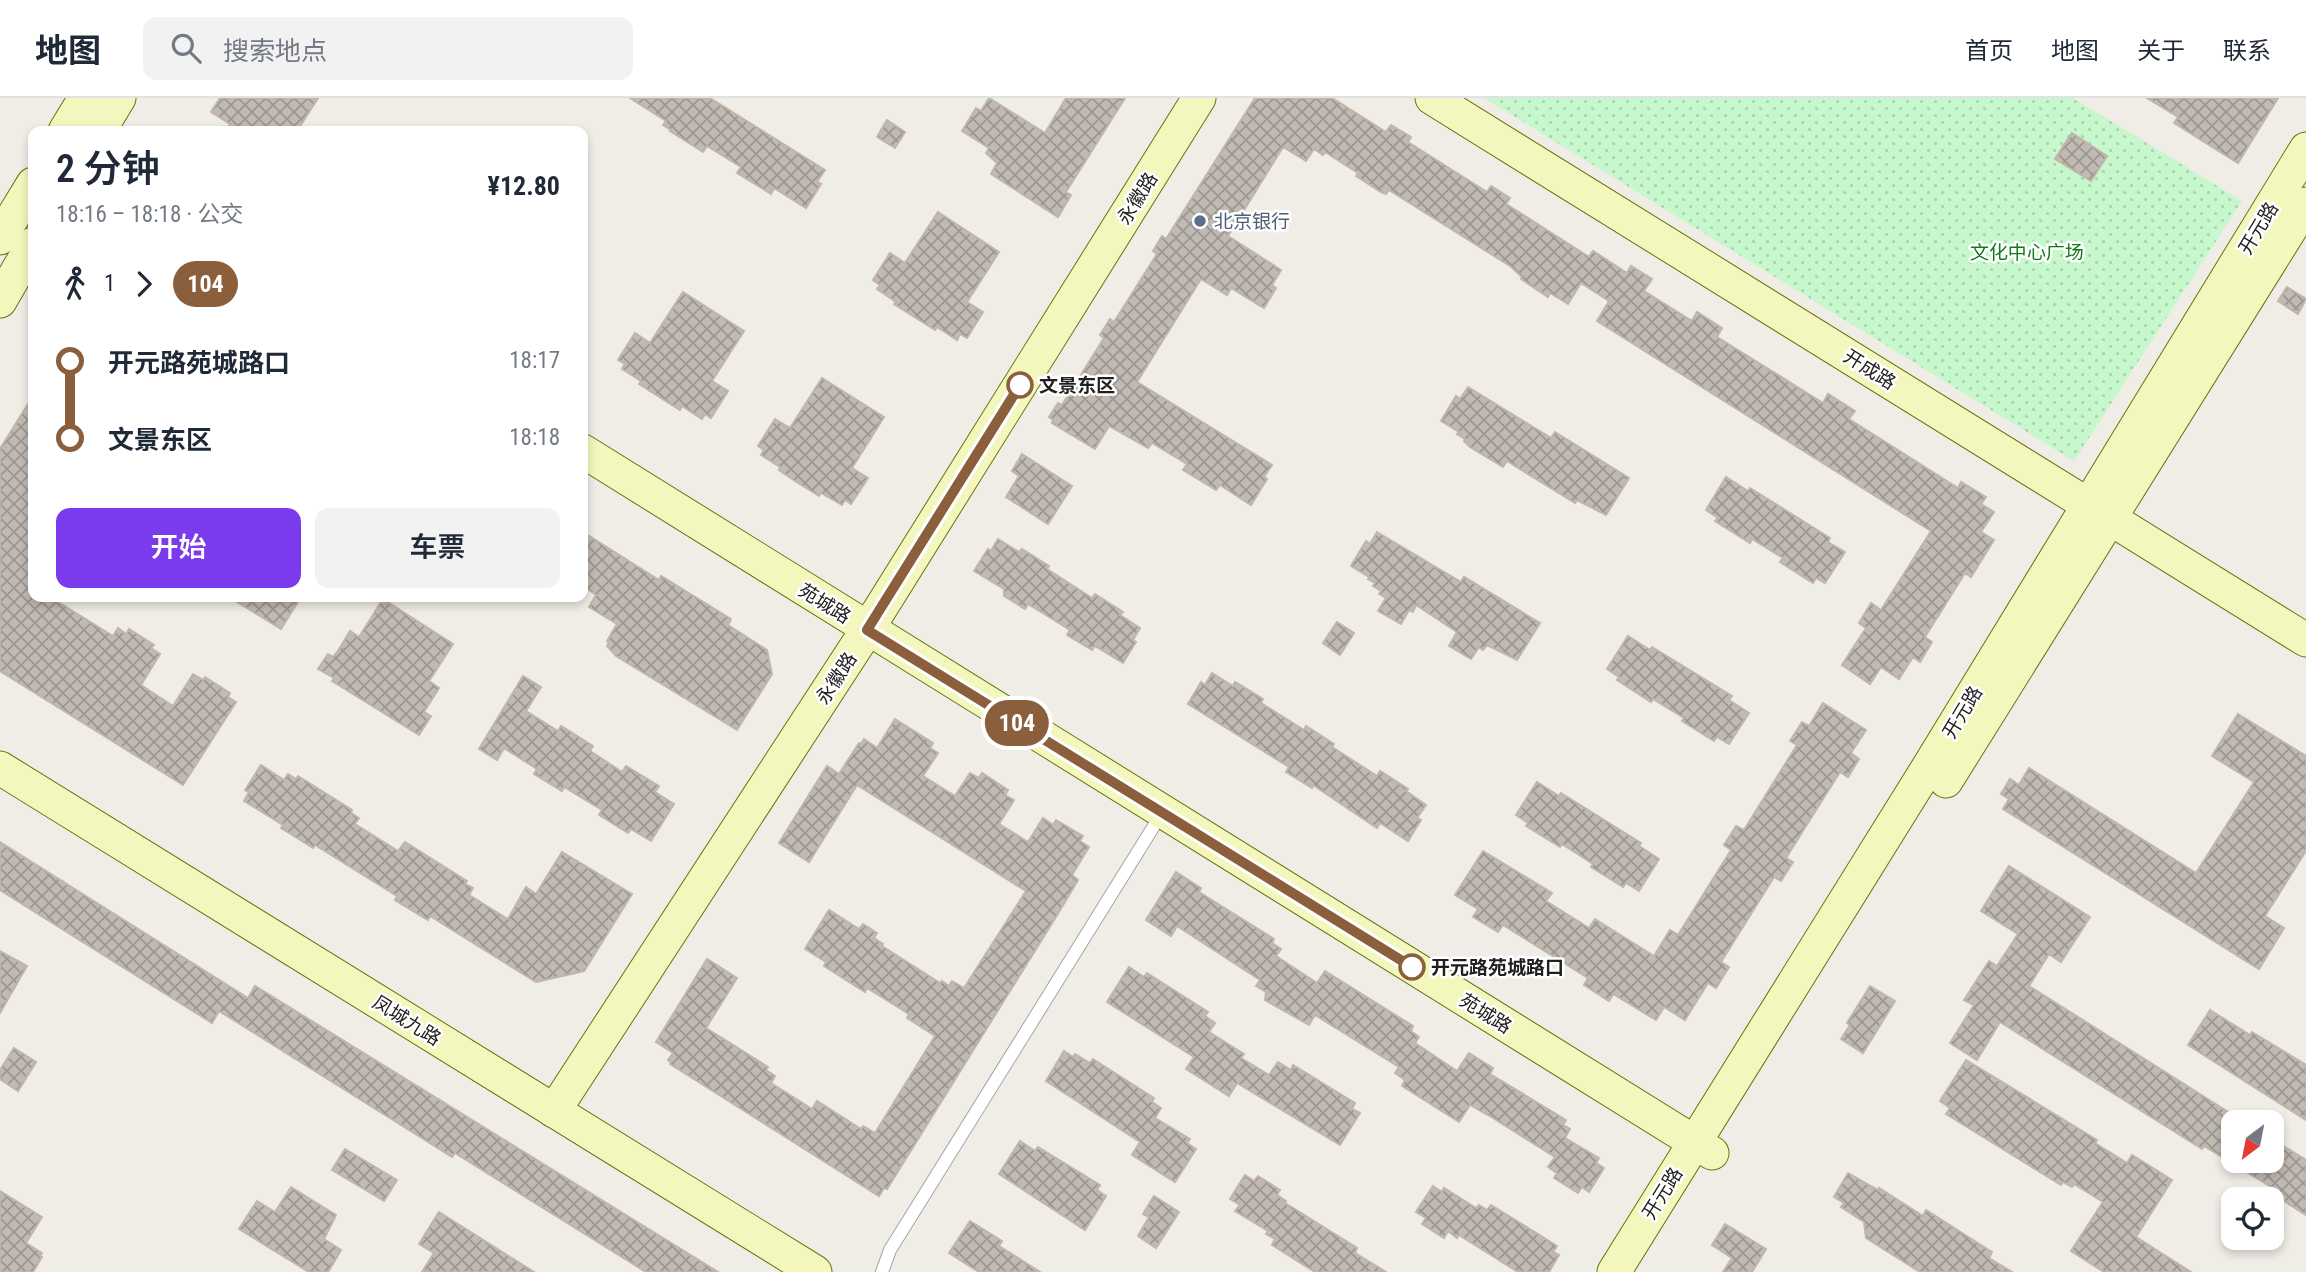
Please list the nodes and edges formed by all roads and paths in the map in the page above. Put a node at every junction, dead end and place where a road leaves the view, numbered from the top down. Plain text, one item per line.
1 (85, 98) edge
2 (119, 98) edge
3 (1199, 98) edge
4 (1432, 98) edge
5 (78, 126) edge
6 (82, 126) edge
7 (2306, 149) edge
8 (28, 192) edge
9 (2306, 204) edge
10 (0, 239) edge
11 (28, 253) edge
12 (0, 301) edge
13 (588, 454) edge
14 (2100, 511) junction
15 (867, 630) junction
16 (2306, 640) edge
17 (0, 768) edge
18 (1162, 813) junction
19 (554, 1111) junction
20 (1703, 1147) junction
21 (815, 1272) edge
22 (882, 1272) edge
23 (1614, 1272) edge
24 (1638, 1272) edge

1 - 5 street
2 - 6 street
3 - 15 street, 永徽路
4 - 14 street, 开成路
7 - 14 street, 开元路
8 - 10 street
9 - 14 street, 开元路
11 - 12 street
13 - 15 street, 苑城路
14 - 16 street, 开成路
14 - 20 street, 开元路
15 - 18 street, 苑城路
15 - 19 street, 永徽路
17 - 19 street, 凤城九路
18 - 20 street, 苑城路
18 - 22 lane
19 - 21 street, 凤城九路
20 - 23 street, 开元路
20 - 24 street, 开元路

